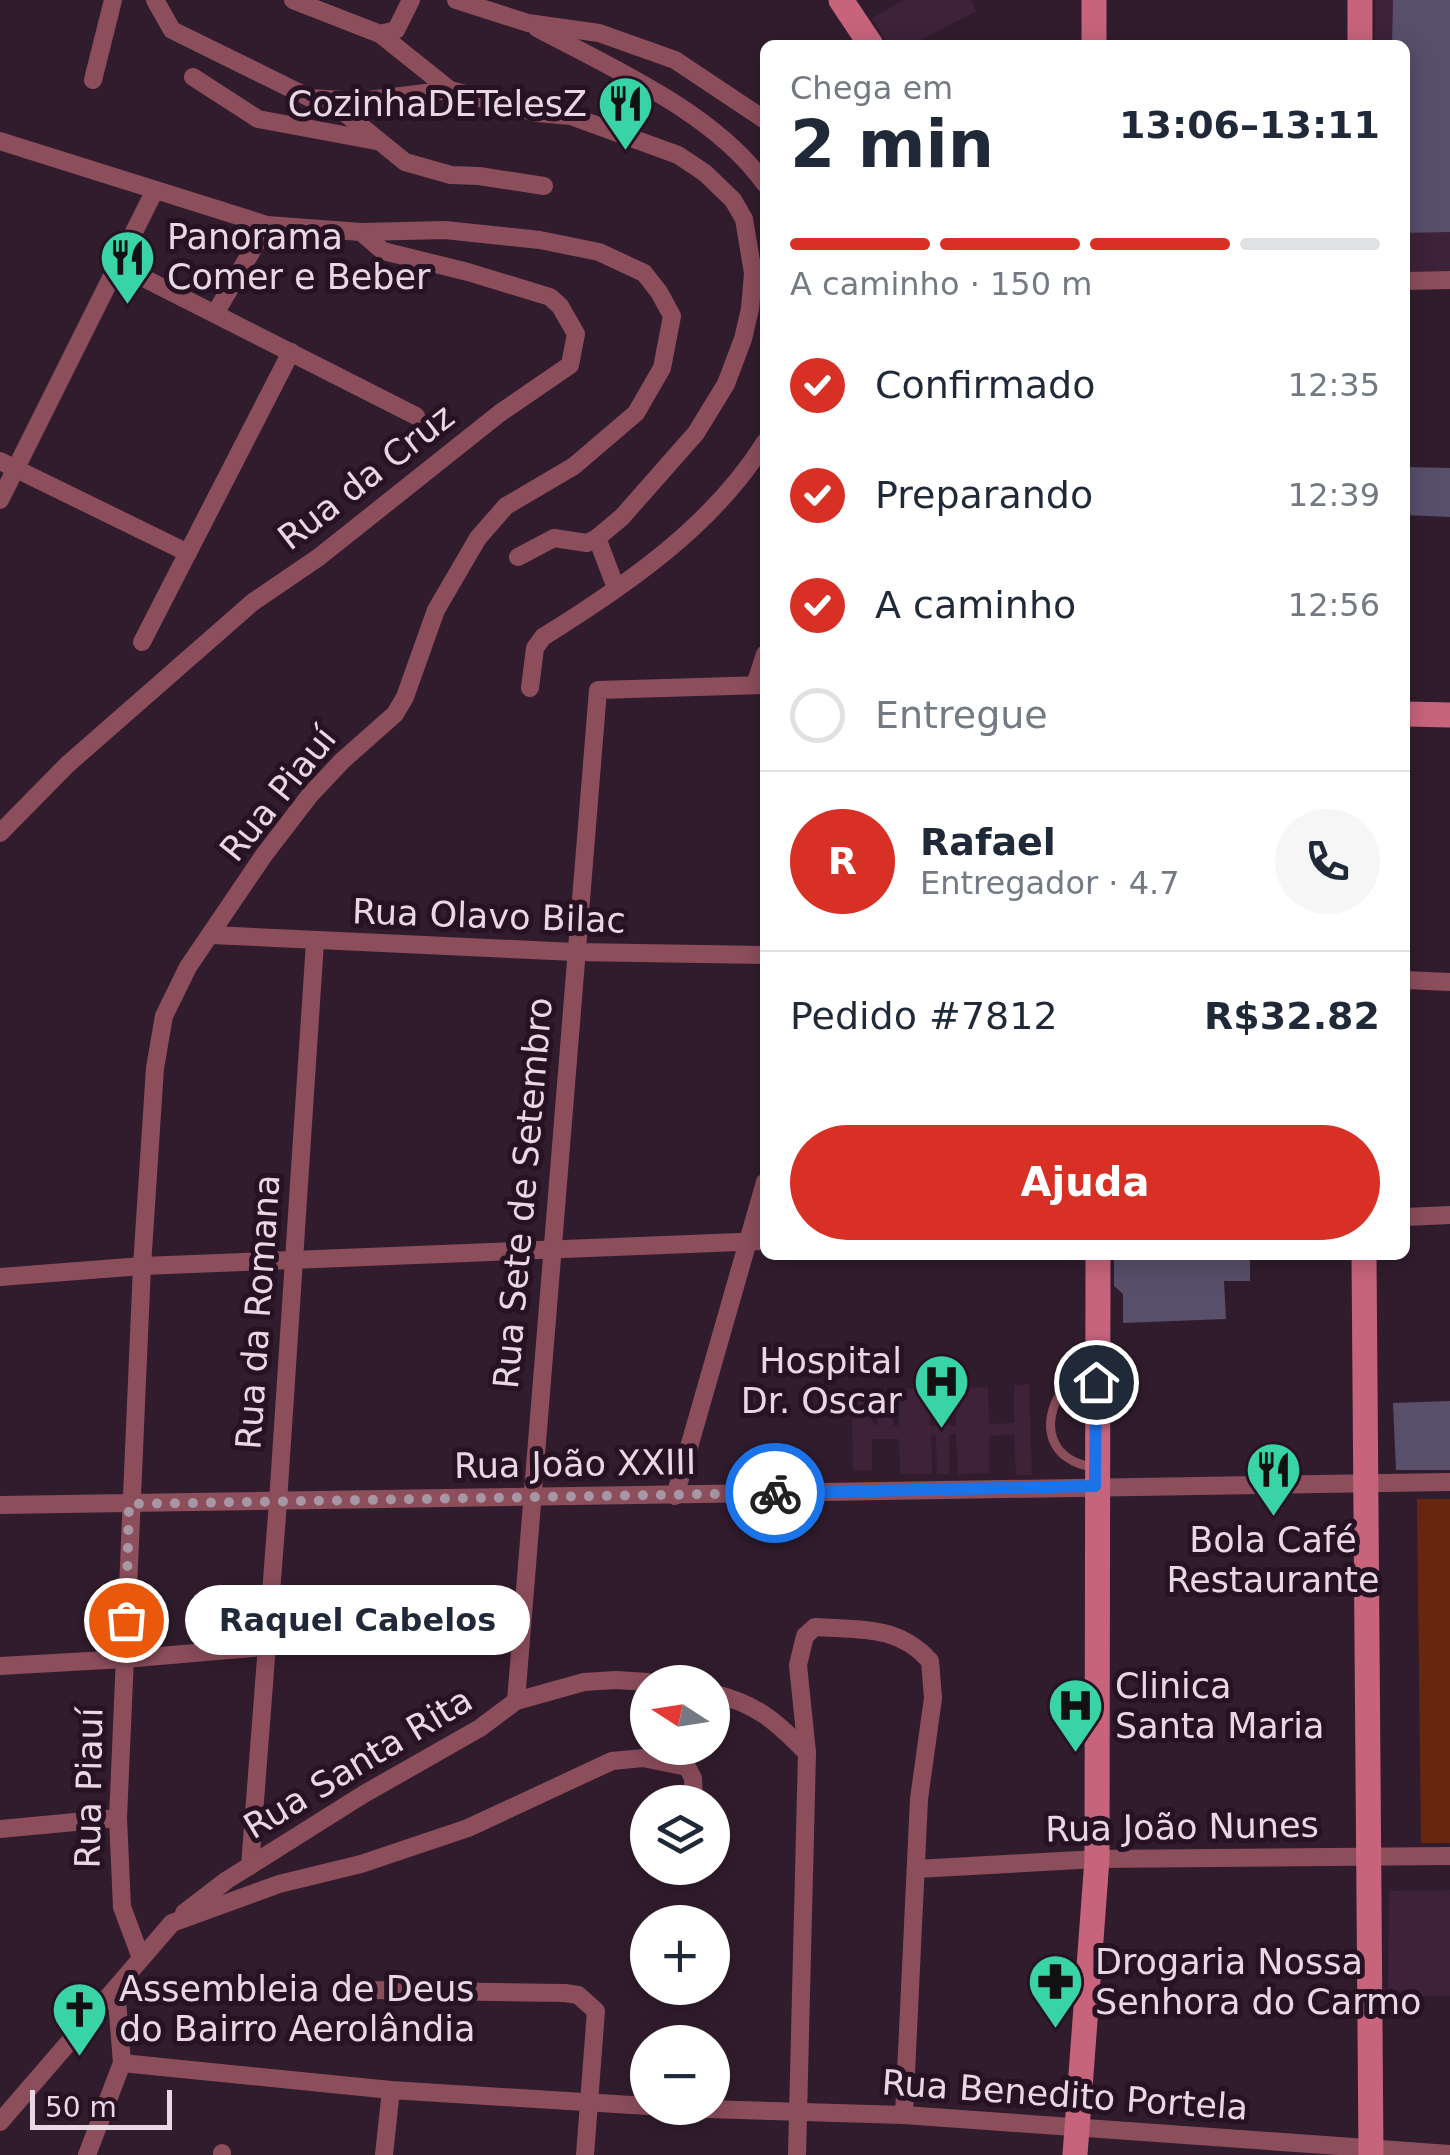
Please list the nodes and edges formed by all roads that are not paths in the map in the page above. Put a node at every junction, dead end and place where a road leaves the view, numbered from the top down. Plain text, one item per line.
1 (113, 0) edge
2 (155, 0) edge
3 (293, 0) edge
4 (412, 0) edge
5 (456, 0) edge
6 (841, 0) edge
7 (1094, 0) edge
8 (1360, 0) edge
9 (528, 23) junction
10 (380, 34) junction
11 (868, 40) edge
12 (1094, 40) edge
13 (1360, 40) edge
14 (193, 77) dead end
15 (93, 80) dead end
16 (450, 90) junction
17 (310, 98) junction
18 (760, 117) edge
19 (376, 140) junction
20 (0, 142) edge
21 (760, 177) edge
22 (544, 186) dead end
23 (155, 190) junction
24 (267, 226) junction
25 (361, 232) junction
26 (116, 264) junction
27 (1450, 280) edge
28 (1410, 282) edge
29 (216, 312) junction
30 (291, 352) junction
31 (416, 416) dead end
32 (760, 449) edge
33 (8, 464) edge
34 (0, 500) edge
35 (597, 538) junction
36 (188, 552) junction
37 (518, 557) dead end
38 (616, 588) junction
39 (142, 642) dead end
40 (760, 685) edge
41 (530, 688) dead end
42 (1410, 714) edge
43 (1450, 716) edge
44 (0, 833) edge
45 (211, 935) junction
46 (315, 942) junction
47 (575, 952) junction
48 (760, 956) edge
49 (1410, 980) edge
50 (1450, 982) edge
51 (760, 1215) edge
52 (1450, 1215) edge
53 (1410, 1217) edge
54 (756, 1241) edge
55 (551, 1251) junction
56 (295, 1260) junction
57 (1098, 1260) edge
58 (1364, 1260) edge
59 (142, 1266) junction
60 (0, 1277) edge
61 (1096, 1382) junction
62 (1095, 1477) junction
63 (1368, 1482) junction
64 (1450, 1482) edge
65 (675, 1496) junction
66 (531, 1497) junction
67 (278, 1502) junction
68 (129, 1504) junction
69 (0, 1505) edge
70 (520, 1625) junction
71 (266, 1646) junction
72 (124, 1659) junction
73 (0, 1666) edge
74 (630, 1681) edge
75 (730, 1698) edge
76 (516, 1701) junction
77 (807, 1753) junction
78 (694, 1785) edge
79 (118, 1818) junction
80 (0, 1830) edge
81 (1371, 1856) junction
82 (1450, 1856) edge
83 (1096, 1858) junction
84 (250, 1866) junction
85 (916, 1869) junction
86 (172, 1923) junction
87 (142, 1958) junction
88 (116, 1988) junction
89 (368, 1990) dead end
90 (122, 2063) junction
91 (390, 2090) junction
92 (589, 2103) junction
93 (630, 2105) edge
94 (730, 2111) edge
95 (796, 2114) junction
96 (904, 2116) junction
97 (0, 2122) edge
98 (1077, 2128) junction
99 (1371, 2152) edge
100 (1450, 2154) edge
101 (87, 2155) edge
102 (384, 2155) edge
103 (585, 2155) edge
104 (796, 2155) edge
105 (1075, 2155) edge

1 - 15 street
2 - 17 street
3 - 10 street
4 - 10 street
5 - 9 street
6 - 11 street
7 - 12 street
8 - 13 street
9 - 18 street
9 - 21 street
10 - 16 street
14 - 19 street
16 - 17 street
16 - 35 street
17 - 19 street
19 - 22 street
20 - 23 street, Rua Piauí
23 - 24 street, Rua Piauí
23 - 26 street
24 - 25 street, Rua Piauí
24 - 29 street
25 - 44 street, Rua da Cruz
25 - 45 street, Rua Piauí
26 - 29 street
26 - 33 street
27 - 28 street
29 - 30 street
30 - 31 street
30 - 36 street
32 - 38 street
33 - 34 street
33 - 36 street
35 - 37 street
35 - 38 street
36 - 39 street
38 - 41 street
40 - 47 street, Rua Sete de Setembro
42 - 43 street
45 - 46 street, Rua Olavo Bilac
45 - 59 street, Rua Piauí
46 - 47 street, Rua Olavo Bilac
46 - 56 street, Rua da Romana
47 - 48 street, Rua Olavo Bilac
47 - 55 street, Rua Sete de Setembro
49 - 50 street
51 - 54 street
52 - 53 street
54 - 55 street
54 - 65 street
55 - 56 street
55 - 66 street, Rua Sete de Setembro
56 - 59 street
56 - 67 street, Rua da Romana
57 - 61 street
58 - 63 street
59 - 60 street
59 - 68 street, Rua Piauí
61 - 62 street
61 - 62 lane
62 - 63 street, Rua João XXIII
62 - 65 street, Rua João XXIII
62 - 83 street
63 - 64 street, Rua João XXIII
63 - 81 street
65 - 66 street, Rua João XXIII
66 - 67 street, Rua João XXIII
66 - 70 street, Rua Sete de Setembro
67 - 68 street, Rua João XXIII
67 - 71 street, Rua da Romana
68 - 69 street, Rua João XXIII
68 - 72 street, Rua Piauí
70 - 71 street
70 - 76 street, Rua Sete de Setembro
71 - 72 street
71 - 84 street, Rua da Romana
72 - 73 street
72 - 79 street, Rua Piauí
74 - 76 street, Rua Santa Rita
75 - 77 street
76 - 84 street, Rua Santa Rita
77 - 85 street
77 - 95 street
78 - 86 street
79 - 80 street
79 - 87 street, Rua Piauí
81 - 82 street, Rua João Nunes
81 - 83 street, Rua João Nunes
81 - 99 street
83 - 85 street, Rua João Nunes
83 - 98 street
84 - 86 street, Rua Santa Rita
85 - 96 street
86 - 87 street, Rua Santa Rita
87 - 88 street, Rua Santa Rita
88 - 90 street
88 - 97 street, Rua Santa Rita
89 - 92 street
90 - 91 street
90 - 101 street
91 - 92 street
91 - 102 street
92 - 93 street
92 - 103 street
94 - 95 street, Rua Benedito Portela
95 - 96 street, Rua Benedito Portela
95 - 104 street
96 - 98 street, Rua Benedito Portela
98 - 99 street, Rua Benedito Portela
98 - 105 street
99 - 100 street, Rua Benedito Portela

